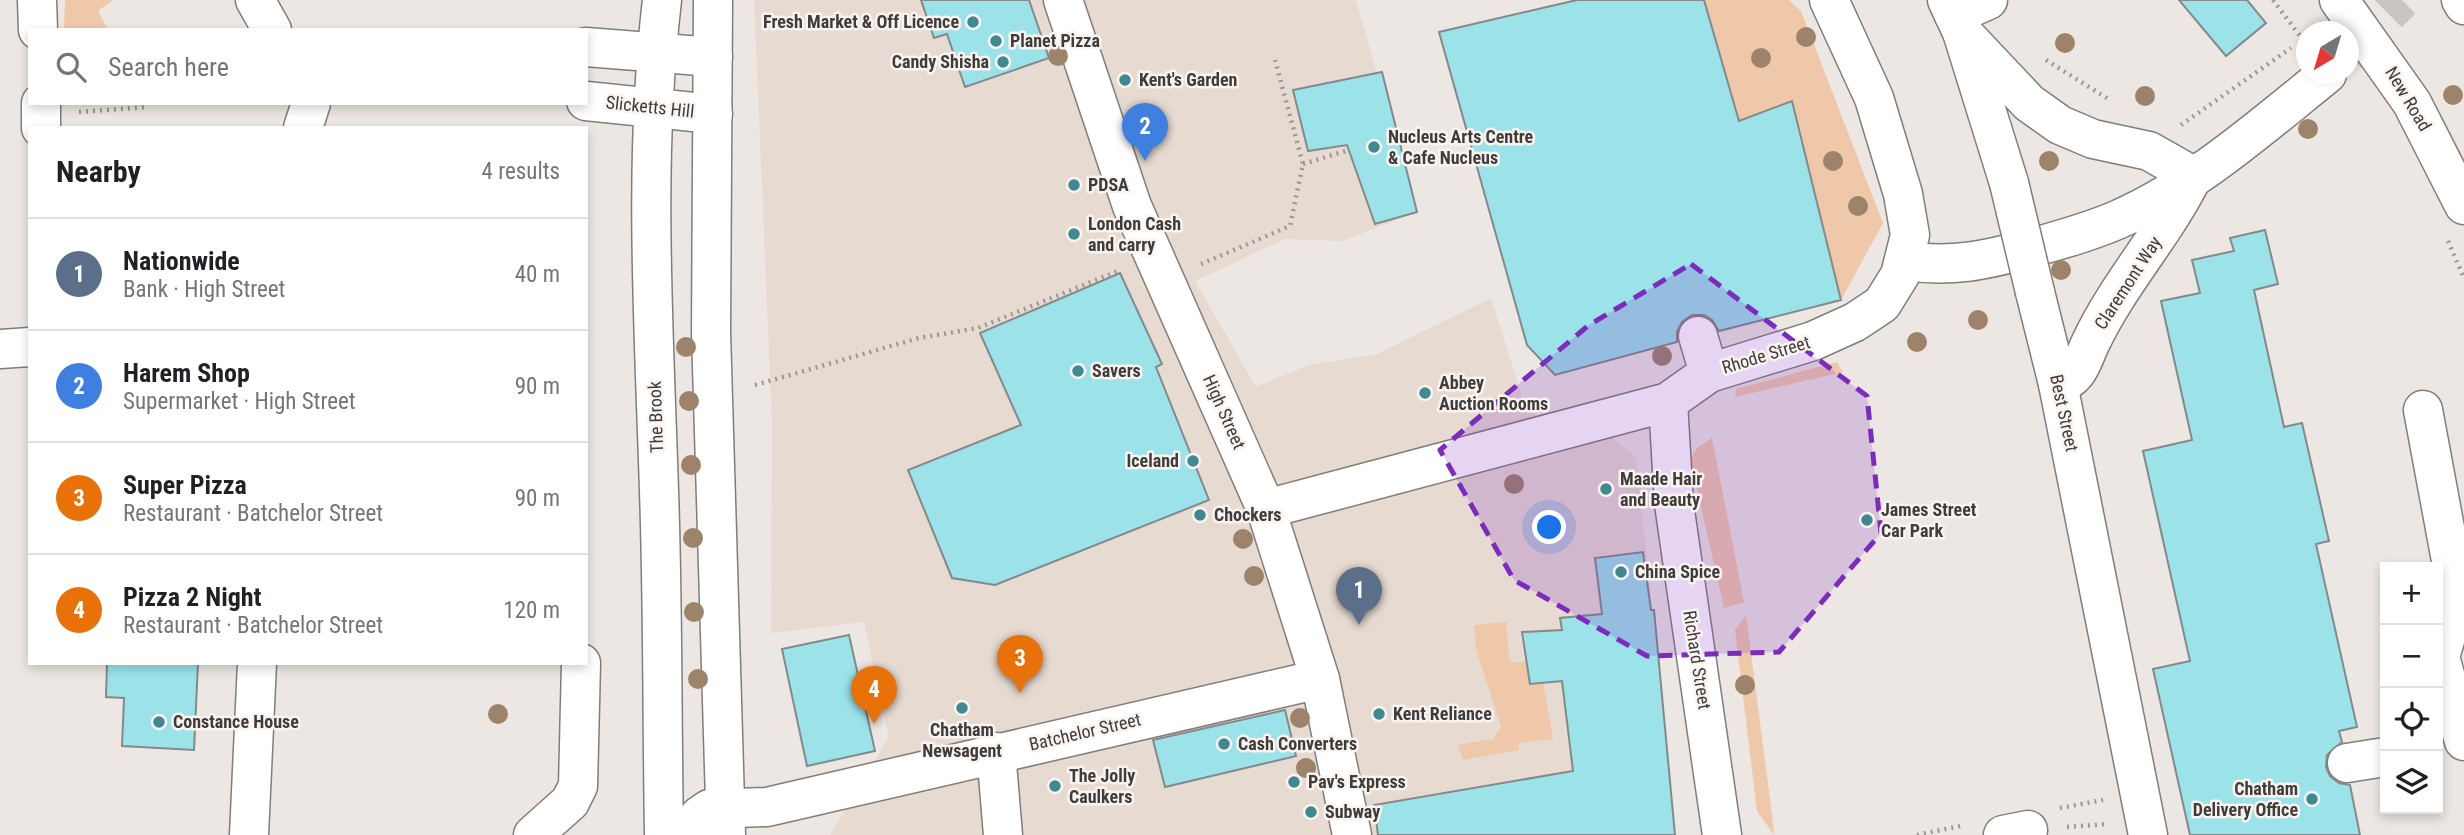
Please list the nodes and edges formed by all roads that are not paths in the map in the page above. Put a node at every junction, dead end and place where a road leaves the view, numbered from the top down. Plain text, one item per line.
1 (37, 0) edge
2 (255, 0) edge
3 (662, 0) edge
4 (713, 0) edge
5 (1063, 0) edge
6 (1829, 0) edge
7 (2339, 0) edge
8 (2461, 0) edge
9 (2464, 5) edge
10 (1963, 12) edge
11 (38, 28) edge
12 (271, 28) edge
13 (588, 47) edge
14 (656, 53) junction
15 (713, 57) junction
16 (2314, 84) edge
17 (588, 100) edge
18 (310, 105) edge
19 (654, 108) junction
20 (713, 114) junction
21 (304, 126) edge
22 (2193, 176) junction
23 (2464, 205) edge
24 (1905, 261) junction
25 (1698, 336) dead end
26 (28, 347) edge
27 (0, 349) edge
28 (1709, 373) junction
29 (2058, 384) junction
30 (1668, 402) junction
31 (2423, 411) dead end
32 (1266, 509) junction
33 (257, 665) edge
34 (581, 665) edge
35 (1320, 679) junction
36 (2464, 742) edge
37 (2443, 747) edge
38 (996, 752) junction
39 (2380, 758) edge
40 (2347, 763) dead end
41 (726, 822) edge
42 (249, 835) edge
43 (533, 835) edge
44 (664, 835) edge
45 (698, 835) edge
46 (1003, 835) edge
47 (1352, 835) edge
48 (1722, 835) edge
49 (2148, 835) edge

1 - 11 street
2 - 12 street
3 - 14 street, The Brook
4 - 15 street
5 - 32 street, High Street
6 - 24 street, Rhode Street
7 - 23 street, New Road
8 - 9 street
10 - 22 street
10 - 29 street, Best Street, bridge
13 - 14 street
14 - 15 street
14 - 19 street, The Brook
15 - 20 street
16 - 22 street, Claremont Way
17 - 19 street, Slicketts Hill
18 - 21 street
19 - 20 street, Slicketts Hill
19 - 44 street, The Brook
20 - 41 street
22 - 24 street
22 - 29 street, Claremont Way
24 - 28 street, Rhode Street
25 - 28 street
26 - 27 street
28 - 30 street, Rhode Street
29 - 49 street, Best Street
30 - 32 street, Rhode Street
30 - 48 street, Richard Street
31 - 36 street
32 - 35 street, High Street
33 - 42 street
34 - 43 street
35 - 38 street, Batchelor Street
35 - 47 street, High Street
36 - 37 street
38 - 41 street, Batchelor Street
38 - 46 street
39 - 40 street
41 - 45 street

